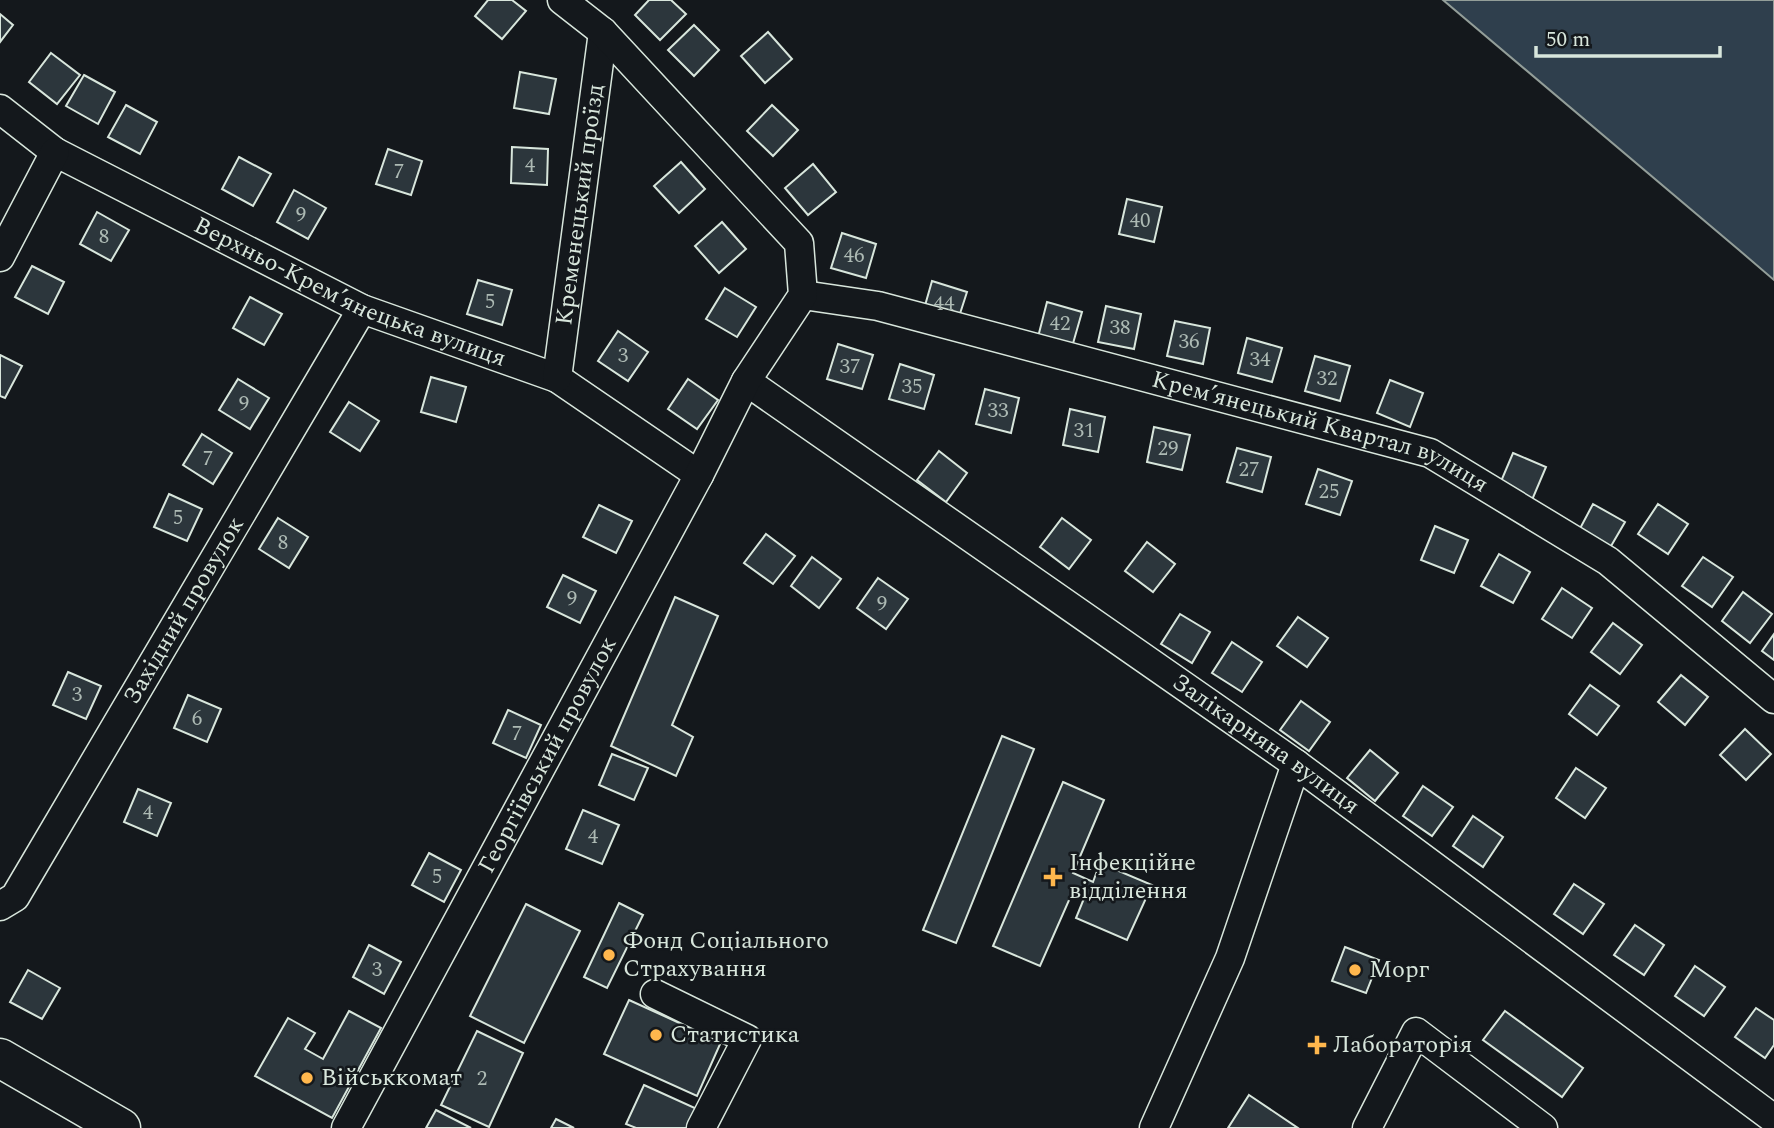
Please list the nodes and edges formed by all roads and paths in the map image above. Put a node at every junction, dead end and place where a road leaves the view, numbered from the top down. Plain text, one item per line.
1 (562, 0) edge
2 (603, 32) junction
3 (0, 109) edge
4 (55, 152) junction
5 (0, 257) edge
6 (803, 295) junction
7 (362, 309) junction
8 (558, 378) junction
9 (746, 382) junction
10 (699, 475) junction
11 (1774, 699) edge
12 (1296, 764) junction
13 (0, 906) edge
14 (655, 994) dead end
15 (0, 1058) edge
16 (1774, 1119) edge
17 (121, 1128) edge
18 (346, 1128) edge
19 (701, 1128) edge
20 (1154, 1128) edge
21 (1367, 1128) edge
22 (1543, 1128) edge

1 - 2 street
2 - 6 street
2 - 8 street, Кременецький проїзд
3 - 4 street, Верхньо-Крем’янецька вулиця
4 - 5 street
4 - 7 street, Верхньо-Крем’янецька вулиця
6 - 9 street
6 - 11 street, Крем’янецький Квартал вулиця
7 - 8 street, Верхньо-Крем’янецька вулиця
7 - 13 street, Західний провулок
8 - 10 street, Верхньо-Крем’янецька вулиця
9 - 10 street, Георгіївський провулок
9 - 12 street, Залікарняна вулиця
10 - 18 street, Георгіївський провулок
12 - 16 street, Залікарняна вулиця
12 - 20 street
14 - 19 street
15 - 17 highway
21 - 22 street

